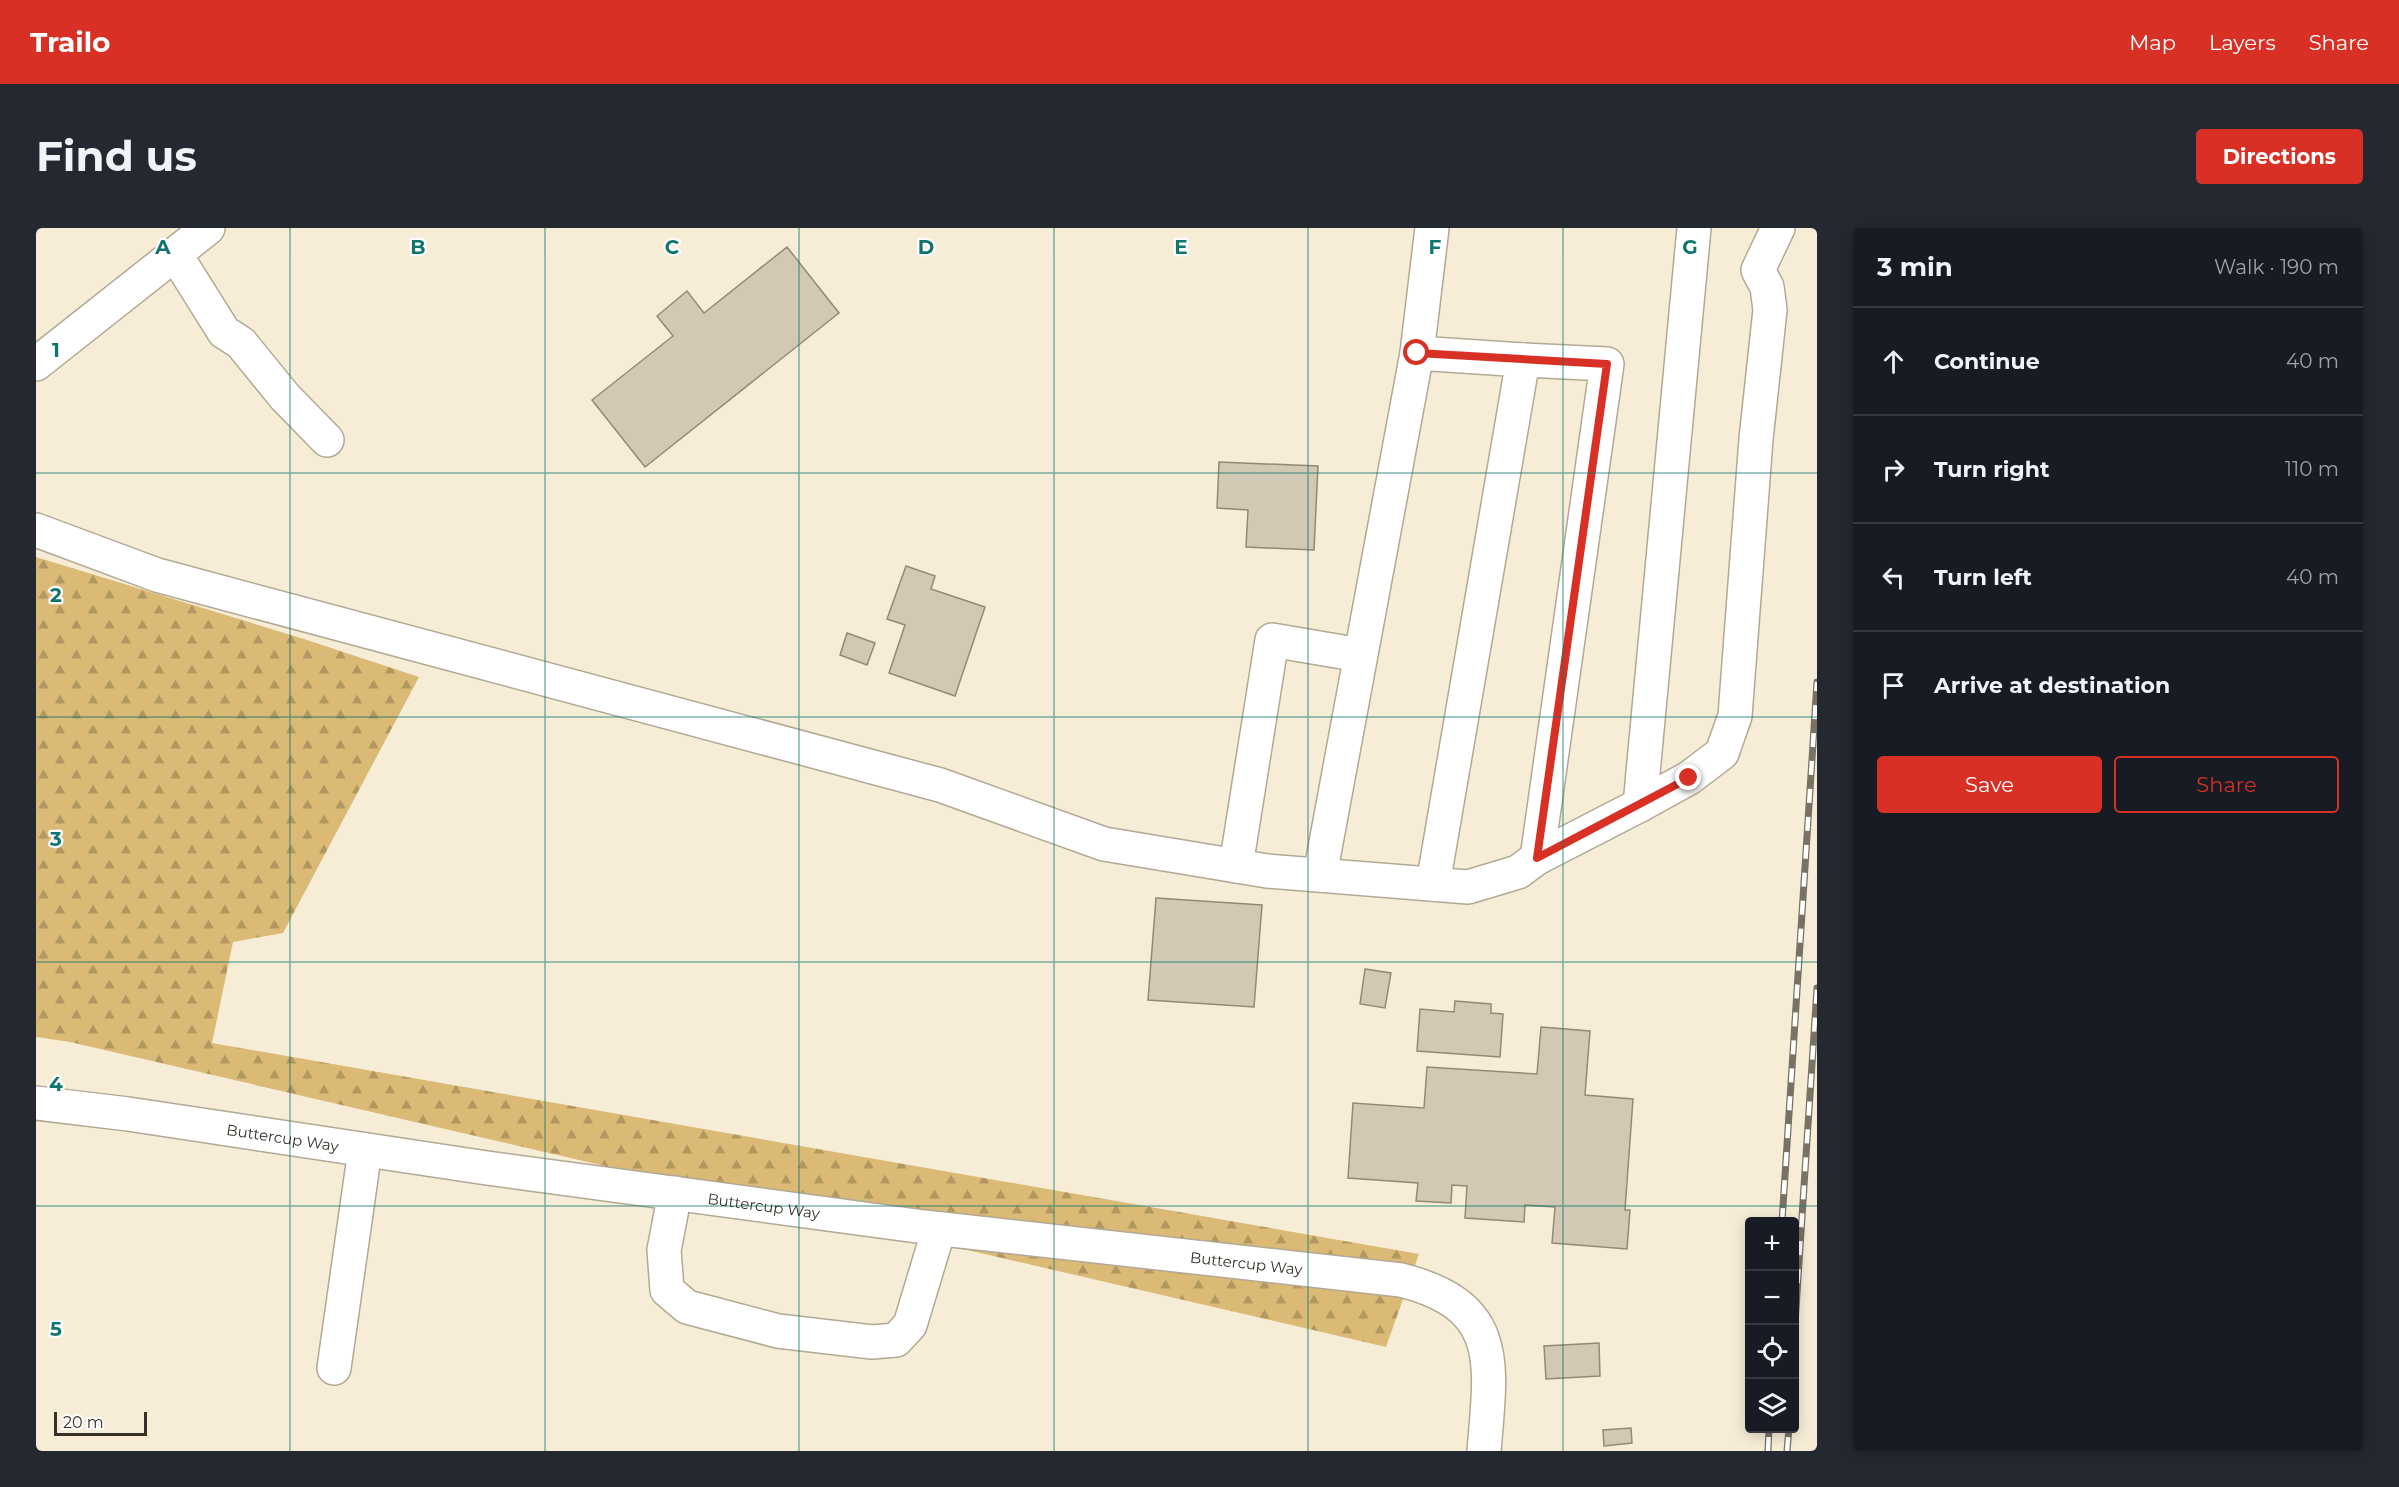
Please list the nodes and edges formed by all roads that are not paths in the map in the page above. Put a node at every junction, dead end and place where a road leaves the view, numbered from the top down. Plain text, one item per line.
1 (208, 228) edge
2 (1432, 228) edge
3 (1694, 228) edge
4 (1778, 228) edge
5 (175, 254) junction
6 (1417, 353) junction
7 (1523, 360) junction
8 (36, 364) edge
9 (327, 440) dead end
10 (36, 530) edge
11 (1360, 655) junction
12 (1640, 805) junction
13 (1537, 858) junction
14 (1236, 866) junction
15 (1320, 875) junction
16 (1433, 884) junction
17 (36, 1102) edge
18 (365, 1150) junction
19 (675, 1193) junction
20 (939, 1229) junction
21 (334, 1368) dead end
22 (1484, 1451) edge

1 - 5 street
2 - 6 street
3 - 12 street
4 - 12 street
5 - 8 street
5 - 9 street
6 - 7 street
6 - 11 street
7 - 13 street
7 - 16 street
10 - 14 street
11 - 14 street
11 - 15 street
12 - 13 street
13 - 16 street
14 - 15 street
15 - 16 street
17 - 18 street, Buttercup Way
18 - 19 street, Buttercup Way
18 - 21 street
19 - 20 street, Buttercup Way
19 - 20 street
20 - 22 street, Buttercup Way

